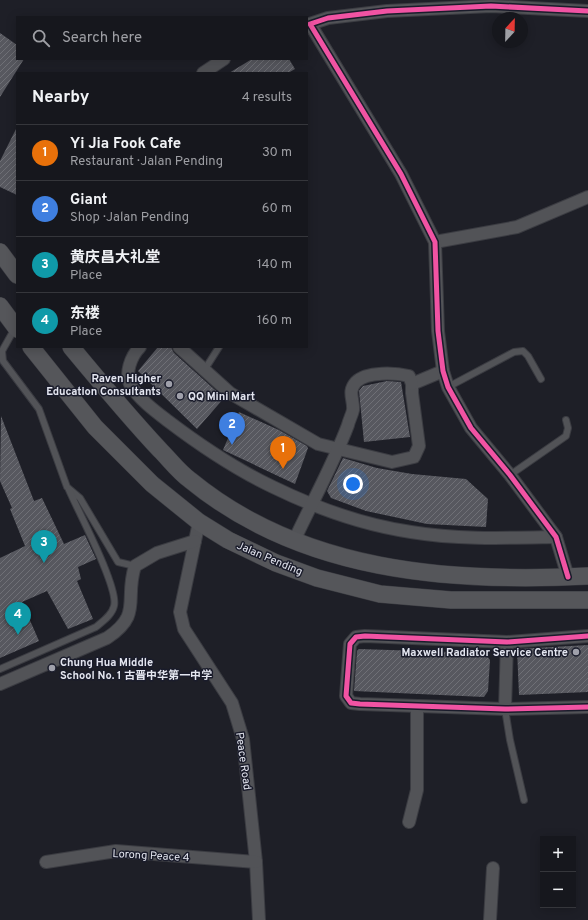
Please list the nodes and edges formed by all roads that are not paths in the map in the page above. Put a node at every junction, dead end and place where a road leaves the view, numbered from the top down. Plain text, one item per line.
1 (588, 11) edge
2 (308, 24) edge
3 (222, 60) edge
4 (204, 72) edge
5 (588, 197) edge
6 (435, 242) junction
7 (0, 252) edge
8 (16, 274) edge
9 (1, 309) edge
10 (16, 328) edge
11 (32, 348) edge
12 (73, 348) edge
13 (139, 348) edge
14 (181, 348) edge
15 (218, 348) edge
16 (205, 369) junction
17 (443, 371) junction
18 (541, 379) dead end
19 (412, 384) junction
20 (448, 387) junction
21 (139, 395) junction
22 (120, 407) junction
23 (566, 420) dead end
24 (339, 450) junction
25 (510, 475) junction
26 (67, 487) junction
27 (312, 503) junction
28 (199, 522) junction
29 (556, 537) junction
30 (195, 541) junction
31 (294, 541) junction
32 (135, 566) junction
33 (588, 576) edge
34 (568, 577) junction
35 (588, 600) edge
36 (588, 636) edge
37 (507, 642) junction
38 (0, 669) edge
39 (0, 684) edge
40 (417, 706) junction
41 (588, 707) edge
42 (505, 709) junction
43 (524, 800) dead end
44 (408, 822) dead end
45 (46, 862) dead end
46 (256, 862) junction
47 (493, 868) dead end
48 (259, 920) edge
49 (490, 920) edge

1 - 2 street
2 - 6 street
3 - 4 street
5 - 6 street
6 - 17 street
7 - 8 main road
9 - 10 main road
10 - 26 lane
11 - 28 main road, Jalan Pending
12 - 22 main road
13 - 21 street
14 - 16 street
15 - 16 lane
16 - 24 street
17 - 19 street
17 - 20 street
18 - 20 lane
19 - 24 street
19 - 24 street
20 - 25 street
21 - 22 street
21 - 27 street
22 - 31 main road
23 - 25 lane
24 - 27 street
25 - 29 street
26 - 32 lane
26 - 38 lane
27 - 29 street
27 - 31 street
28 - 30 street, Peace Road
28 - 35 main road, Jalan Pending
29 - 34 street
30 - 32 street
30 - 46 street, Peace Road
31 - 34 main road
32 - 39 street
33 - 34 main road
36 - 37 street
37 - 40 street
37 - 42 street
40 - 42 street
40 - 44 street
41 - 42 street
42 - 43 lane
45 - 46 street, Lorong Peace 4
46 - 48 street, Peace Road
47 - 49 street

